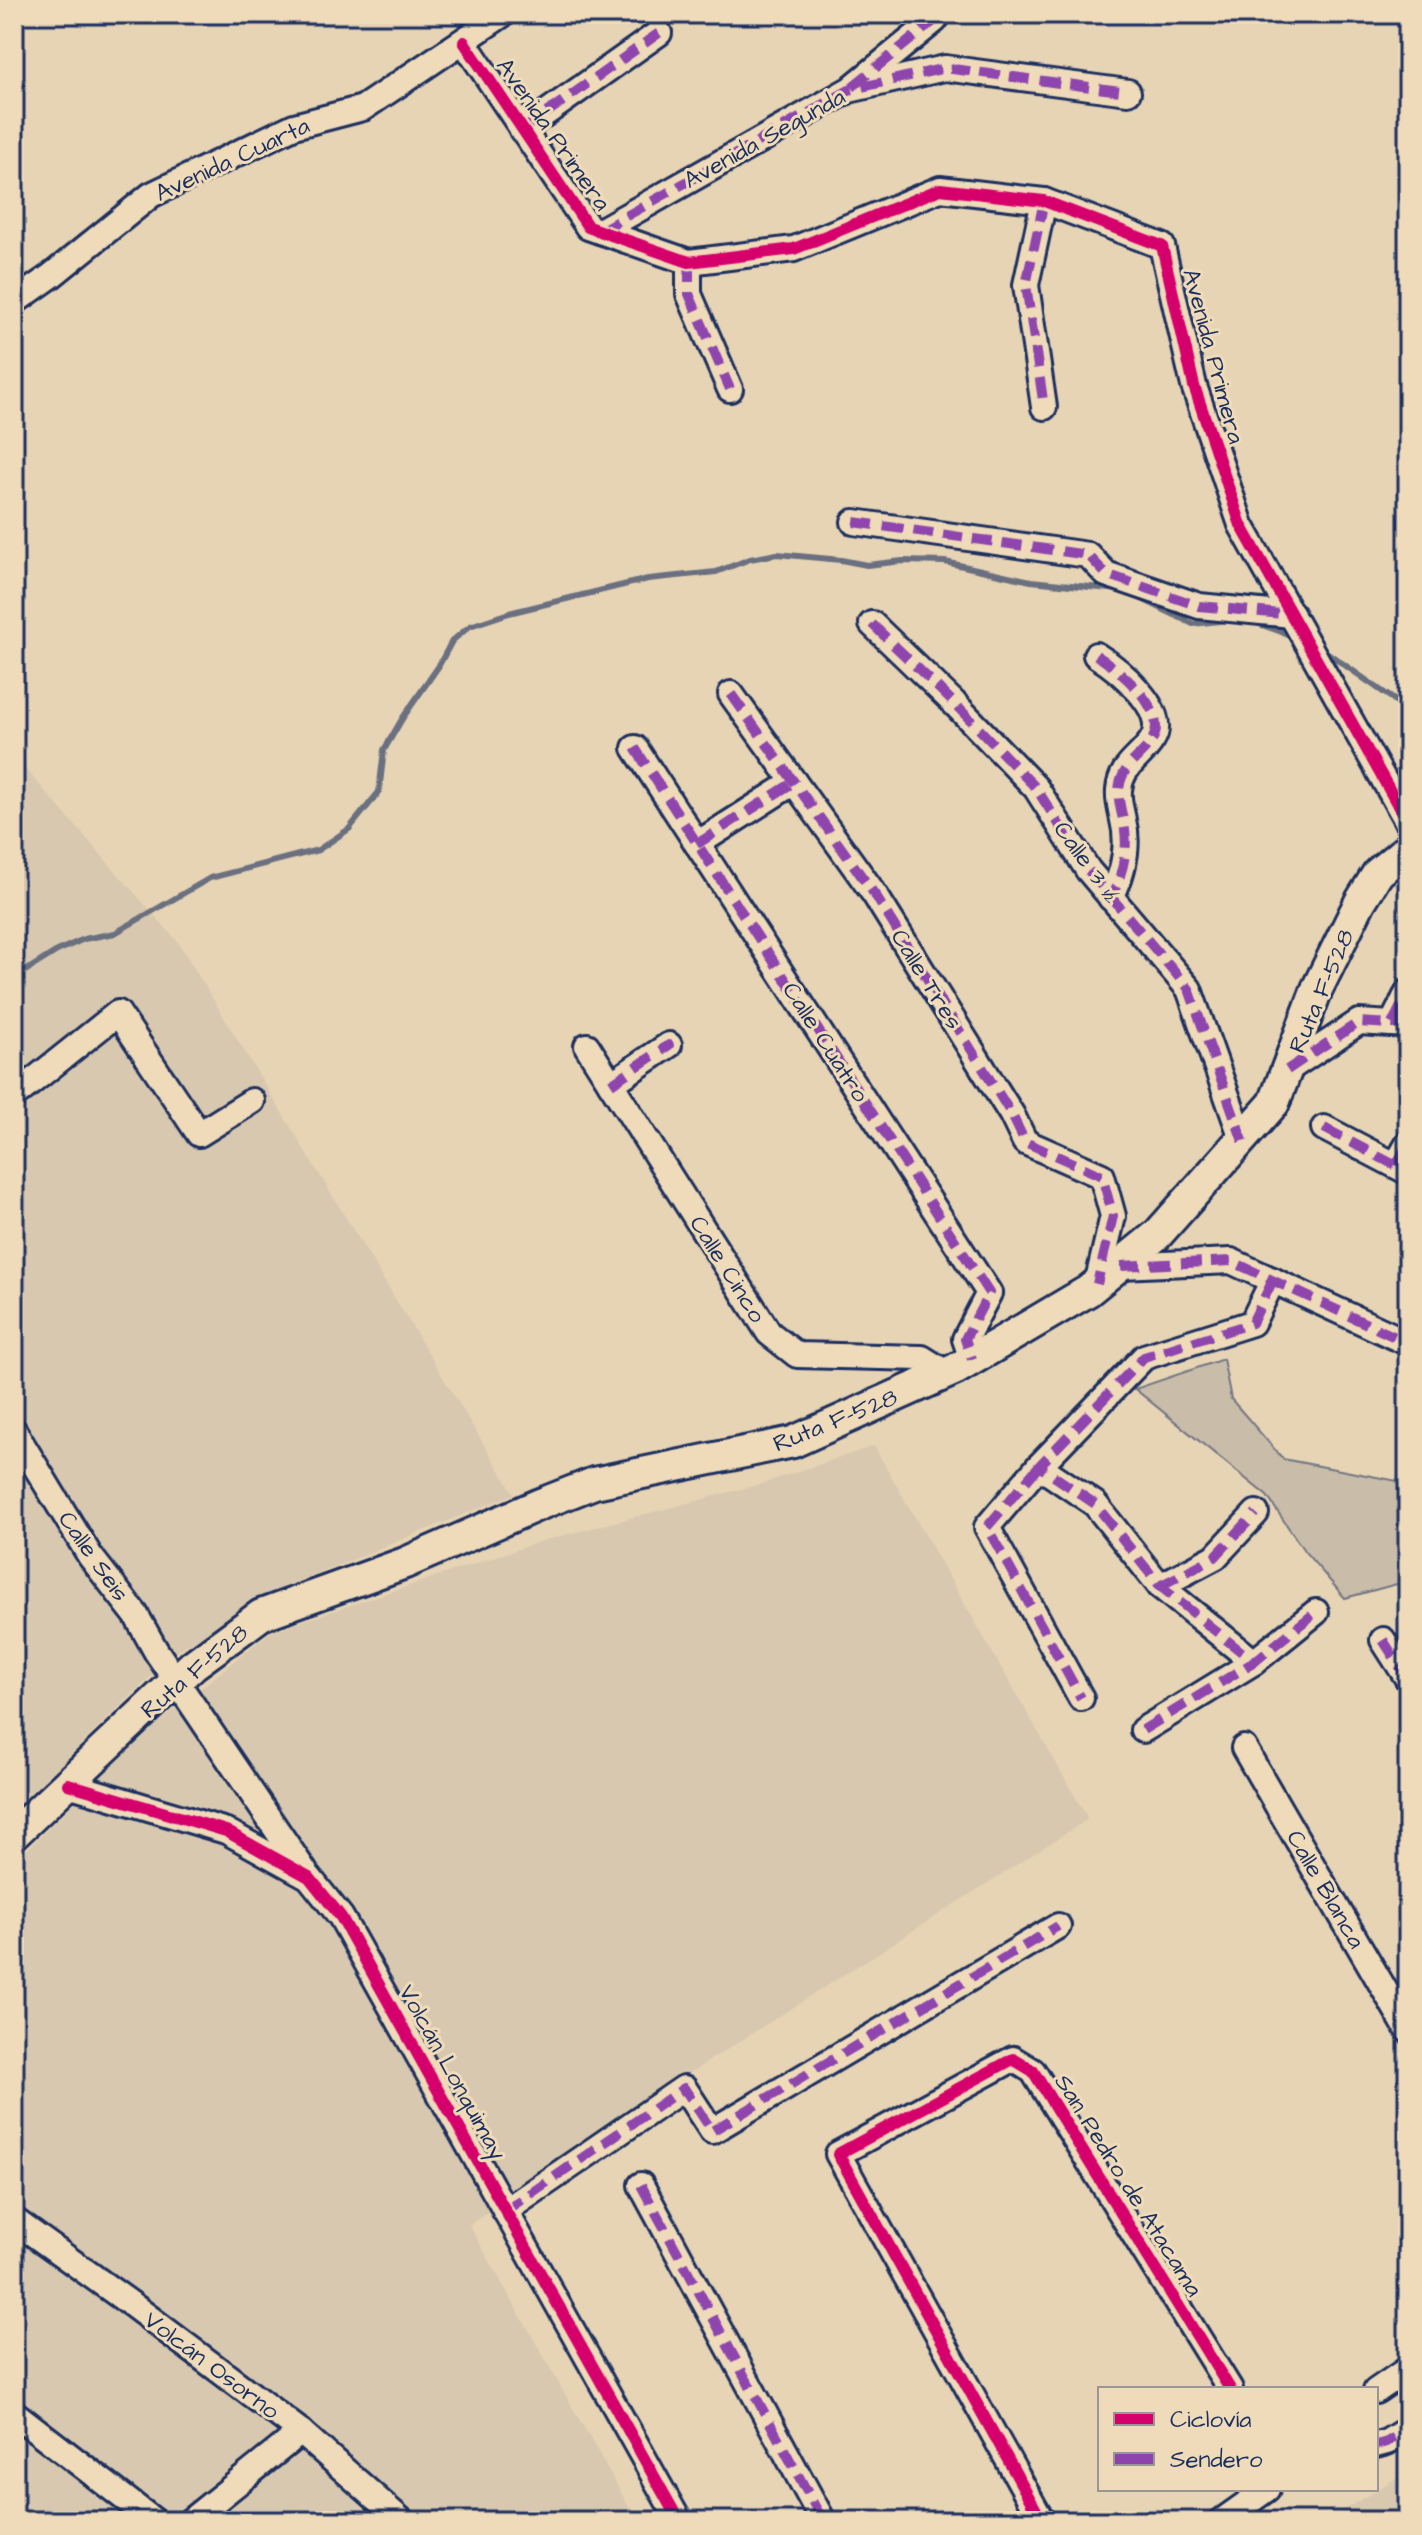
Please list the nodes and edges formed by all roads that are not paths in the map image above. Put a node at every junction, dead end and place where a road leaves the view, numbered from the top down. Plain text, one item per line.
1 (503, 14) edge
2 (938, 14) edge
3 (659, 33) dead end
4 (464, 42) junction
5 (849, 90) junction
6 (1128, 92) dead end
7 (522, 130) junction
8 (1044, 201) junction
9 (600, 231) junction
10 (689, 262) junction
11 (14, 302) edge
12 (730, 389) dead end
13 (1044, 407) dead end
14 (854, 522) dead end
15 (1292, 615) junction
16 (872, 624) dead end
17 (1096, 655) dead end
18 (731, 694) dead end
19 (635, 748) dead end
20 (794, 782) junction
21 (1408, 823) edge
22 (697, 844) junction
23 (1408, 848) edge
24 (1111, 898) junction
25 (1408, 992) edge
26 (1400, 1024) edge
27 (587, 1046) dead end
28 (642, 1063) dead end
29 (1287, 1070) junction
30 (611, 1084) junction
31 (14, 1096) edge
32 (252, 1101) dead end
33 (1324, 1128) dead end
34 (1243, 1141) junction
35 (1408, 1144) edge
36 (1402, 1168) edge
37 (1108, 1266) junction
38 (1273, 1280) junction
39 (1408, 1343) edge
40 (969, 1349) junction
41 (946, 1373) junction
42 (14, 1431) edge
43 (1039, 1466) junction
44 (1256, 1513) dead end
45 (1160, 1586) junction
46 (1316, 1612) dead end
47 (1383, 1640) dead end
48 (1254, 1662) junction
49 (1408, 1679) edge
50 (176, 1681) junction
51 (1081, 1698) dead end
52 (1143, 1730) dead end
53 (1244, 1748) dead end
54 (68, 1784) junction
55 (17, 1827) edge
56 (309, 1877) junction
57 (1058, 1926) dead end
58 (1408, 2030) edge
59 (641, 2185) dead end
60 (505, 2211) junction
61 (14, 2220) edge
62 (1408, 2369) edge
63 (1229, 2387) edge
64 (1378, 2390) edge
65 (14, 2413) edge
66 (1408, 2429) edge
67 (301, 2432) junction
68 (1378, 2444) edge
69 (1264, 2491) edge
70 (154, 2521) edge
71 (190, 2521) edge
72 (402, 2521) edge
73 (679, 2521) edge
74 (823, 2521) edge
75 (1042, 2521) edge
76 (1222, 2521) edge

1 - 4 street, Avenida Cuarta
2 - 5 street
3 - 7 street
4 - 7 street, Avenida Primera
4 - 11 street, Avenida Cuarta
5 - 6 street, Avenida Segunda
5 - 9 street, Avenida Segunda
7 - 9 street, Avenida Primera
8 - 10 street, Avenida Primera
8 - 13 street
8 - 15 street, Avenida Primera
9 - 10 street, Avenida Primera
10 - 12 street
14 - 15 street
15 - 21 street, Avenida Primera
16 - 24 street, Calle 3 ½
17 - 24 street
18 - 20 street, Calle Tres
19 - 22 street, Calle Cuatro
20 - 22 street
20 - 37 street, Calle Tres
22 - 40 street, Calle Cuatro
23 - 29 main road, Ruta F-528
24 - 34 street, Calle 3 ½
25 - 26 street
26 - 29 street
27 - 30 street, Calle Cinco
28 - 30 street
29 - 34 main road, Ruta F-528
30 - 41 street, Calle Cinco
31 - 32 street
33 - 36 street
34 - 37 main road, Ruta F-528
35 - 36 street
37 - 38 street
37 - 40 main road, Ruta F-528
38 - 39 street
38 - 43 street
40 - 41 main road, Ruta F-528
41 - 50 main road, Ruta F-528
42 - 50 street, Calle Seis
43 - 45 street
43 - 51 street
44 - 45 street
45 - 48 street
46 - 48 street
47 - 49 street
48 - 52 street
50 - 54 main road, Ruta F-528
50 - 56 street, Calle Seis
53 - 58 street, Calle Blanca
54 - 55 main road, Ruta F-528
54 - 56 street, Volcán Lonquimay
56 - 60 street, Volcán Lonquimay
57 - 60 street
59 - 74 street
60 - 73 street, Volcán Lonquimay
61 - 67 street, Volcán Osorno
62 - 64 street
63 - 75 street, San Pedro de Atacama
65 - 70 street
66 - 68 street
67 - 71 street
67 - 72 street, Volcán Osorno
69 - 76 street

